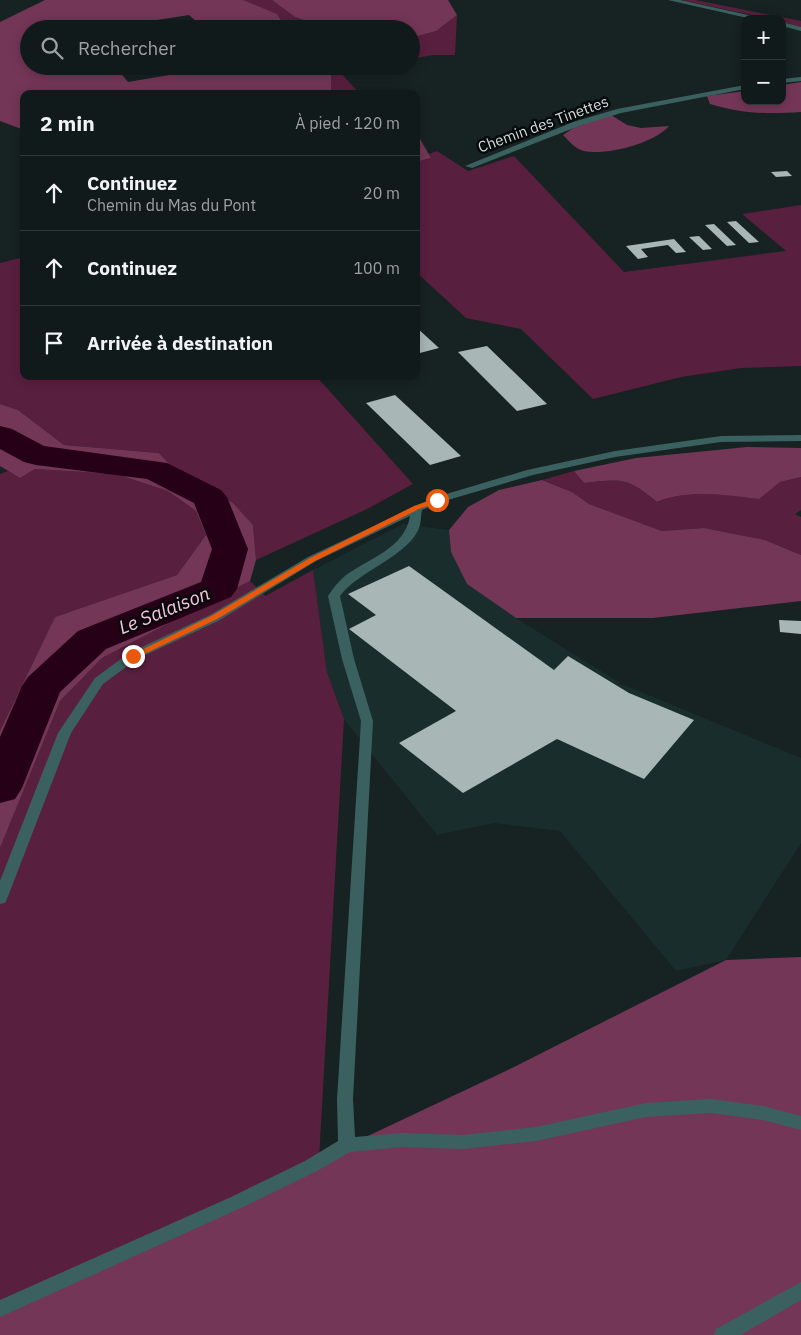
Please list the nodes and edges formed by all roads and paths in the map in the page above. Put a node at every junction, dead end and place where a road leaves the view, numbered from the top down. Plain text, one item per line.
1 (671, 0) edge
2 (744, 15) edge
3 (786, 25) edge
4 (801, 29) edge
5 (801, 78) edge
6 (786, 81) edge
7 (741, 88) edge
8 (468, 166) dead end
9 (801, 438) edge
10 (417, 508) junction
11 (0, 899) edge
12 (801, 1123) edge
13 (347, 1145) junction
14 (801, 1290) edge
15 (0, 1309) edge
16 (723, 1335) edge

1 - 2 street
3 - 4 street
5 - 6 street
7 - 8 street, Chemin des Tinettes
9 - 10 street
10 - 11 street
10 - 13 street
12 - 13 street
13 - 15 street
14 - 16 street

